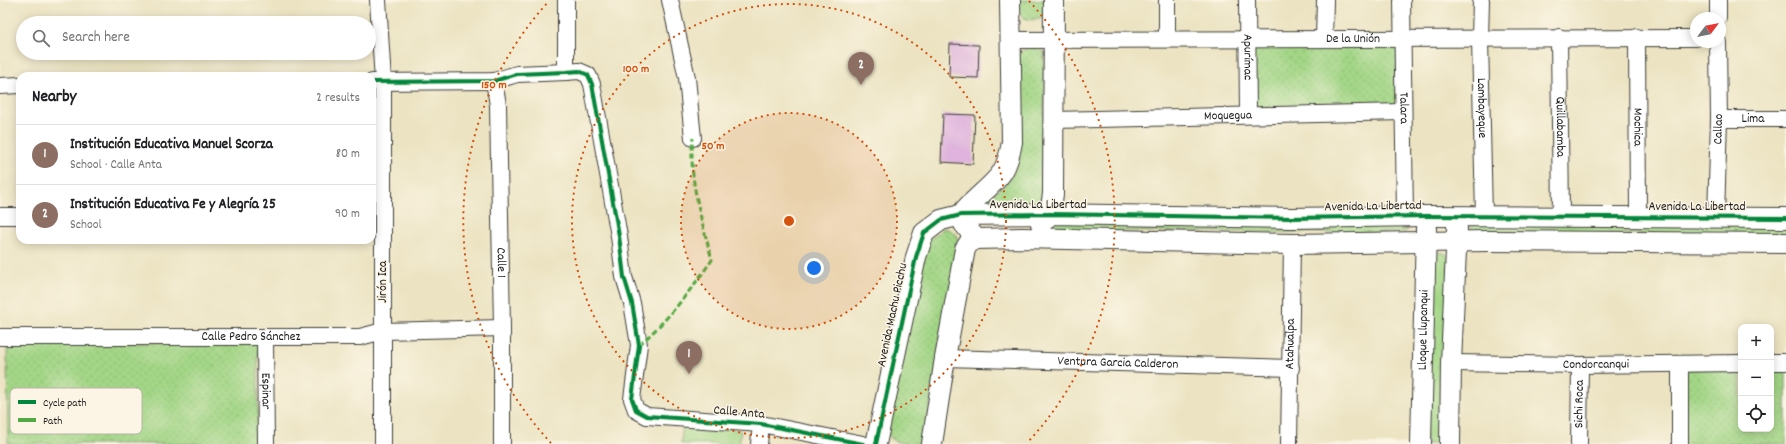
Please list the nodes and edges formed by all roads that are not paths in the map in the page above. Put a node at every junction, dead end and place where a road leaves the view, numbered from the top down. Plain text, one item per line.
1 (378, 0) edge
2 (566, 0) edge
3 (670, 0) edge
4 (1010, 0) edge
5 (1054, 0) edge
6 (1167, 0) edge
7 (1246, 0) edge
8 (1325, 0) edge
9 (1402, 0) edge
10 (1481, 0) edge
11 (1718, 0) edge
12 (1718, 12) edge
13 (1559, 37) junction
14 (1637, 37) junction
15 (1402, 38) junction
16 (1690, 38) edge
17 (1167, 39) junction
18 (1324, 39) junction
19 (1480, 39) junction
20 (1010, 40) junction
21 (1054, 40) junction
22 (1247, 40) junction
23 (1718, 48) edge
24 (566, 72) junction
25 (494, 81) junction
26 (377, 82) edge
27 (0, 86) edge
28 (16, 86) edge
29 (1402, 112) junction
30 (1248, 115) junction
31 (1719, 119) junction
32 (1786, 119) edge
33 (1054, 120) junction
34 (693, 138) dead end
35 (377, 214) edge
36 (1050, 214) junction
37 (961, 215) junction
38 (0, 216) edge
39 (16, 216) edge
40 (1405, 216) junction
41 (1426, 216) junction
42 (1457, 216) junction
43 (1484, 216) junction
44 (1716, 216) junction
45 (1561, 217) junction
46 (1638, 217) junction
47 (1786, 218) edge
48 (1022, 238) junction
49 (976, 239) junction
50 (1456, 241) junction
51 (1426, 242) junction
52 (1786, 243) edge
53 (1292, 244) junction
54 (502, 328) junction
55 (383, 331) junction
56 (0, 337) edge
57 (265, 338) junction
58 (945, 358) junction
59 (1774, 362) edge
60 (1786, 362) edge
61 (1451, 363) junction
62 (1738, 363) edge
63 (1680, 364) junction
64 (1580, 365) junction
65 (1291, 368) junction
66 (761, 424) junction
67 (266, 444) edge
68 (383, 444) edge
69 (502, 444) edge
70 (758, 444) edge
71 (863, 444) edge
72 (876, 444) edge
73 (932, 444) edge
74 (1289, 444) edge
75 (1421, 444) edge
76 (1450, 444) edge
77 (1579, 444) edge
78 (1680, 444) edge

1 - 26 street, Jirón Ica
2 - 24 street
3 - 34 street
4 - 20 street
5 - 21 street
6 - 17 street
7 - 22 street, Apurímac
8 - 18 street
9 - 15 street, Talara
10 - 19 street, Lambayeque
11 - 12 street
13 - 14 street, De la Unión
13 - 19 street, De la Unión
13 - 45 street, Quillabamba
14 - 16 street, De la Unión
14 - 46 street, Mochica
15 - 18 street, De la Unión
15 - 19 street, De la Unión
15 - 29 street, Talara
17 - 21 street, De la Unión
17 - 22 street, De la Unión
18 - 22 street, De la Unión
19 - 43 street, Lambayeque
20 - 21 street, De la Unión
20 - 37 street
21 - 33 street
22 - 30 street, Apurímac
23 - 31 street, Callao
24 - 25 street
24 - 66 street, Calle Anta
25 - 26 street
25 - 54 street, Calle 1
26 - 35 street, Jirón Ica
27 - 28 street
29 - 30 street, Moquegua
29 - 40 street, Talara
30 - 33 street, Moquegua
31 - 32 street, Lima
31 - 44 street, Callao
33 - 36 street
35 - 55 street, Jirón Ica
36 - 37 street, Avenida La Libertad
36 - 40 street, Avenida La Libertad
36 - 48 street
37 - 49 street
37 - 72 street, Avenida Machu Picchu
38 - 39 street
40 - 41 street, Avenida La Libertad
41 - 42 street, Avenida La Libertad
41 - 51 street, Lloque Llupanqui
42 - 43 street, Avenida La Libertad
42 - 50 street
43 - 45 street, Avenida La Libertad
44 - 46 street, Avenida La Libertad
44 - 47 street, Avenida La Libertad
45 - 46 street, Avenida La Libertad
48 - 49 street
48 - 53 street
49 - 58 street
50 - 51 street
50 - 52 street
50 - 61 street
51 - 53 street
51 - 75 street, Lloque Llupanqui
53 - 65 street, Atahualpa
54 - 55 street, Calle Pedro Sánchez
54 - 69 street, Calle 1
55 - 57 street, Calle Pedro Sánchez
55 - 68 street, Jirón Ica
56 - 57 street, Calle Pedro Sánchez
57 - 67 street, Espinar
58 - 65 street, Ventura Garcia Calderon
58 - 73 street
59 - 60 street
61 - 64 street, Condorcanqui
61 - 76 street
62 - 63 street, Condorcanqui
63 - 64 street, Condorcanqui
63 - 78 street
64 - 77 street, Sichi Roca
65 - 74 street, Atahualpa
66 - 70 street
66 - 71 street, Calle Anta

